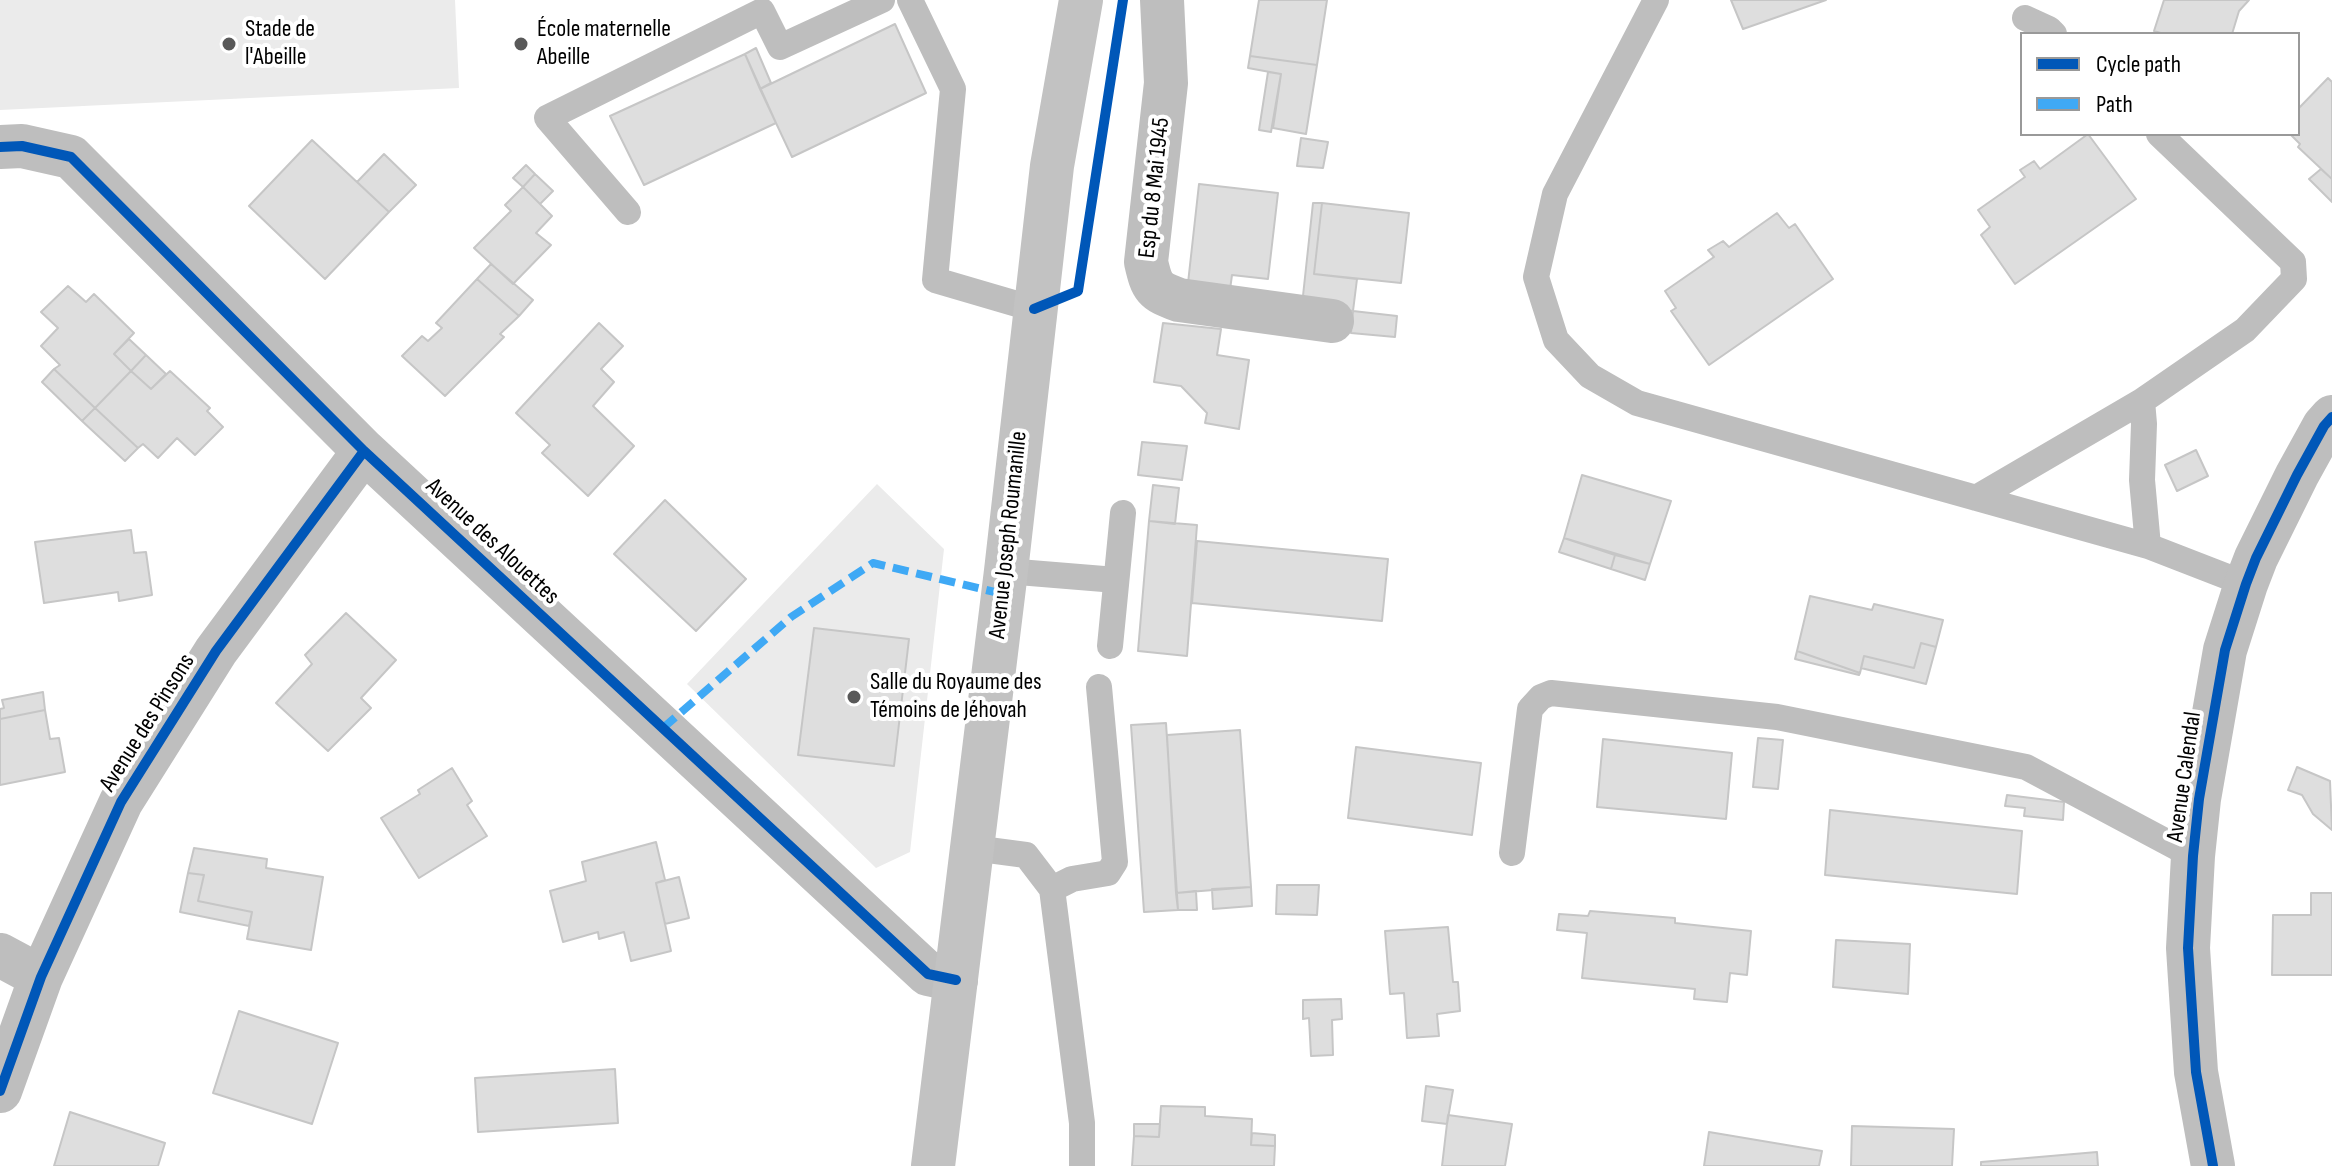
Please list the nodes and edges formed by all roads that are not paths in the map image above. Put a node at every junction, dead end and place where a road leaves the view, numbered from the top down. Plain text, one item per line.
1 (882, 0) edge
2 (910, 0) edge
3 (1081, 0) edge
4 (1162, 0) edge
5 (1656, 0) edge
6 (2025, 18) dead end
7 (2052, 32) edge
8 (2161, 136) edge
9 (0, 147) edge
10 (628, 212) dead end
11 (1034, 309) junction
12 (1332, 321) dead end
13 (2142, 401) junction
14 (2332, 417) edge
15 (364, 451) junction
16 (1976, 498) junction
17 (1123, 513) dead end
18 (2148, 546) junction
19 (1006, 571) junction
20 (1116, 580) junction
21 (2246, 584) junction
22 (1110, 646) dead end
23 (1099, 687) dead end
24 (973, 848) junction
25 (1512, 853) dead end
26 (2193, 856) junction
27 (1052, 889) junction
28 (0, 955) edge
29 (41, 977) junction
30 (956, 980) junction
31 (0, 1091) edge
32 (933, 1166) edge
33 (1082, 1166) edge
34 (2213, 1166) edge

1 - 10 lane
2 - 11 lane
3 - 11 main road, Avenue Joseph Roumanille
4 - 12 street, Esp du 8 Mai 1945
5 - 16 lane
6 - 7 lane
8 - 13 lane
9 - 15 street, Avenue des Alouettes
11 - 19 main road, Avenue Joseph Roumanille
13 - 16 lane
13 - 18 lane
14 - 21 street, Avenue Calendal
15 - 29 street, Avenue des Pinsons
15 - 30 street, Avenue des Alouettes
16 - 18 lane
17 - 20 lane
18 - 21 lane
19 - 20 lane
19 - 24 main road, Avenue Joseph Roumanille
20 - 22 lane
21 - 26 street, Avenue Calendal
23 - 27 lane
24 - 27 lane
24 - 30 main road, Avenue Joseph Roumanille
25 - 26 lane
26 - 34 street, Avenue Calendal
27 - 33 lane
28 - 29 street
29 - 31 street, Avenue des Pinsons
30 - 32 main road, Avenue Joseph Roumanille

